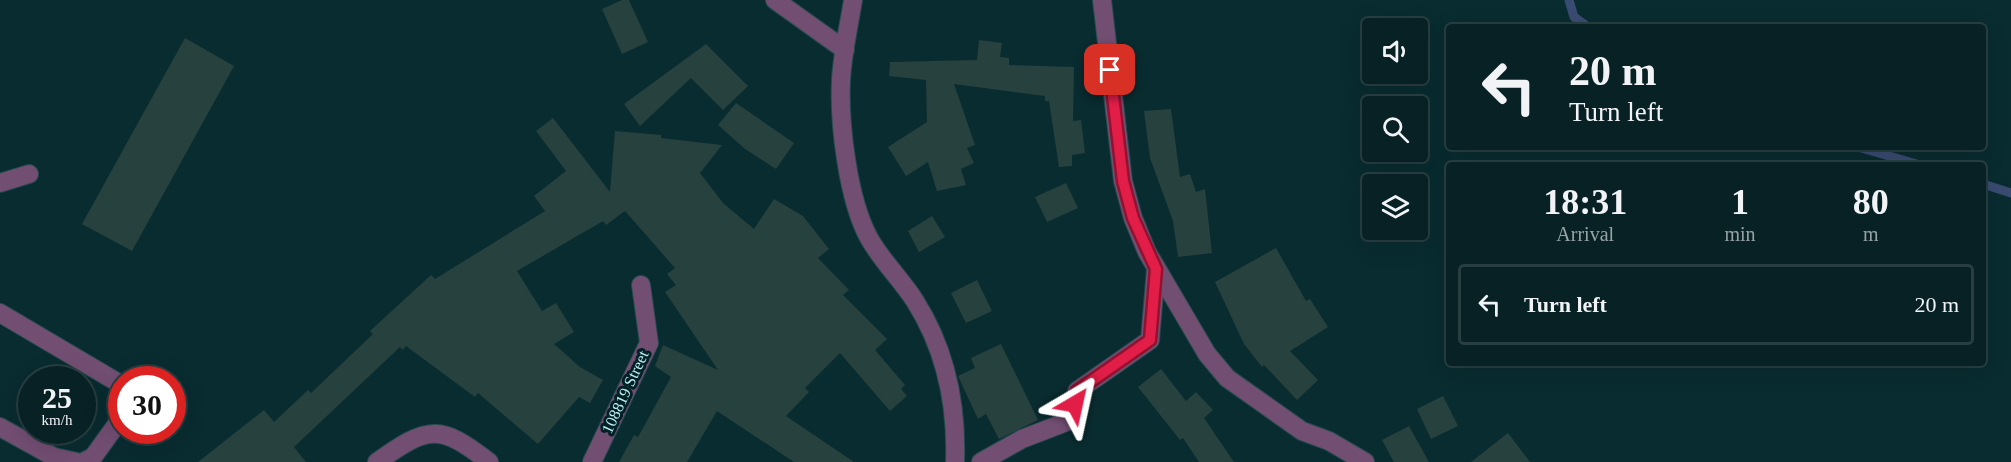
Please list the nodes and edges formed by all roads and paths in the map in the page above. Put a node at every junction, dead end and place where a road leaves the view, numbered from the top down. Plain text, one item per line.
1 (774, 0) edge
2 (853, 0) edge
3 (1102, 0) edge
4 (845, 50) junction
5 (29, 174) dead end
6 (0, 183) edge
7 (1156, 269) junction
8 (641, 285) dead end
9 (0, 313) edge
10 (108, 377) edge
11 (0, 427) edge
12 (108, 436) edge
13 (77, 462) edge
14 (83, 462) edge
15 (377, 462) edge
16 (489, 462) edge
17 (592, 462) edge
18 (955, 462) edge
19 (981, 462) edge
20 (1365, 462) edge

1 - 4 street
2 - 4 street
3 - 7 street
4 - 18 street
5 - 6 street
7 - 19 street
7 - 20 street
8 - 17 street, 108819 Street
9 - 10 street
11 - 13 street
12 - 14 street
15 - 16 street

